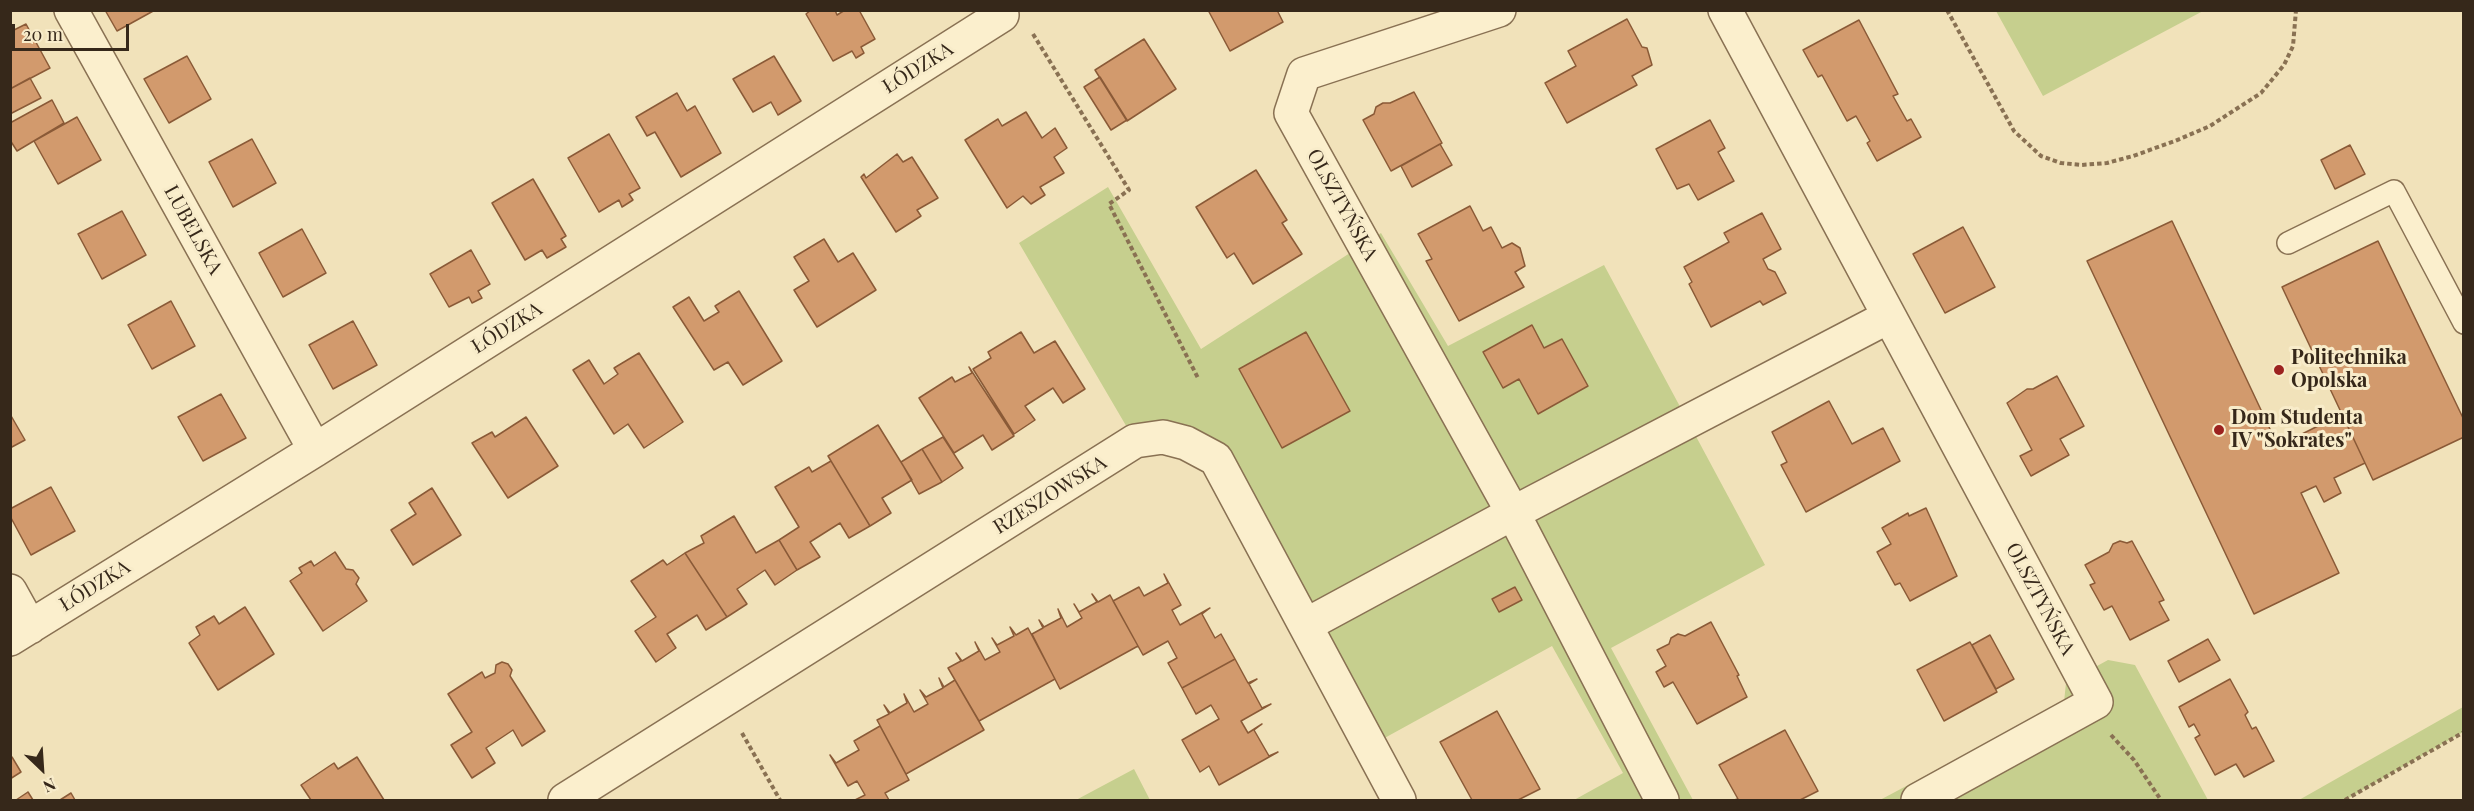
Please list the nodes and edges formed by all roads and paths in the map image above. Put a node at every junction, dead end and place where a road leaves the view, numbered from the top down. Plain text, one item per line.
1 (71, 10) edge
2 (1499, 10) edge
3 (1725, 10) edge
4 (1947, 10) edge
5 (2296, 10) edge
6 (1015, 21) joint
7 (2288, 243) dead end
8 (1888, 317) junction
9 (2463, 323) edge
10 (1198, 378) dead end
11 (315, 450) junction
12 (1513, 513) junction
13 (10, 591) edge
14 (1306, 625) junction
15 (20, 633) edge
16 (723, 700) junction
17 (2088, 706) junction
18 (2463, 732) edge
19 (564, 801) edge
20 (780, 801) edge
21 (1399, 801) edge
22 (1662, 801) edge
23 (1918, 801) edge
24 (2162, 801) edge
25 (2345, 801) edge

1 - 11 street, LUBELSKA
2 - 12 street, OLSZTYŃSKA
3 - 8 street, OLSZTYŃSKA
4 - 5 path
6 - 10 path
6 - 11 street, ŁÓDZKA
7 - 9 lane
8 - 12 street
8 - 17 street, OLSZTYŃSKA
11 - 15 street, ŁÓDZKA
12 - 14 street
12 - 22 street, OLSZTYŃSKA
13 - 15 street
14 - 16 street, RZESZOWSKA
14 - 21 street, RZESZOWSKA
16 - 19 street, RZESZOWSKA
16 - 20 path
17 - 23 street
17 - 24 path
18 - 25 path

